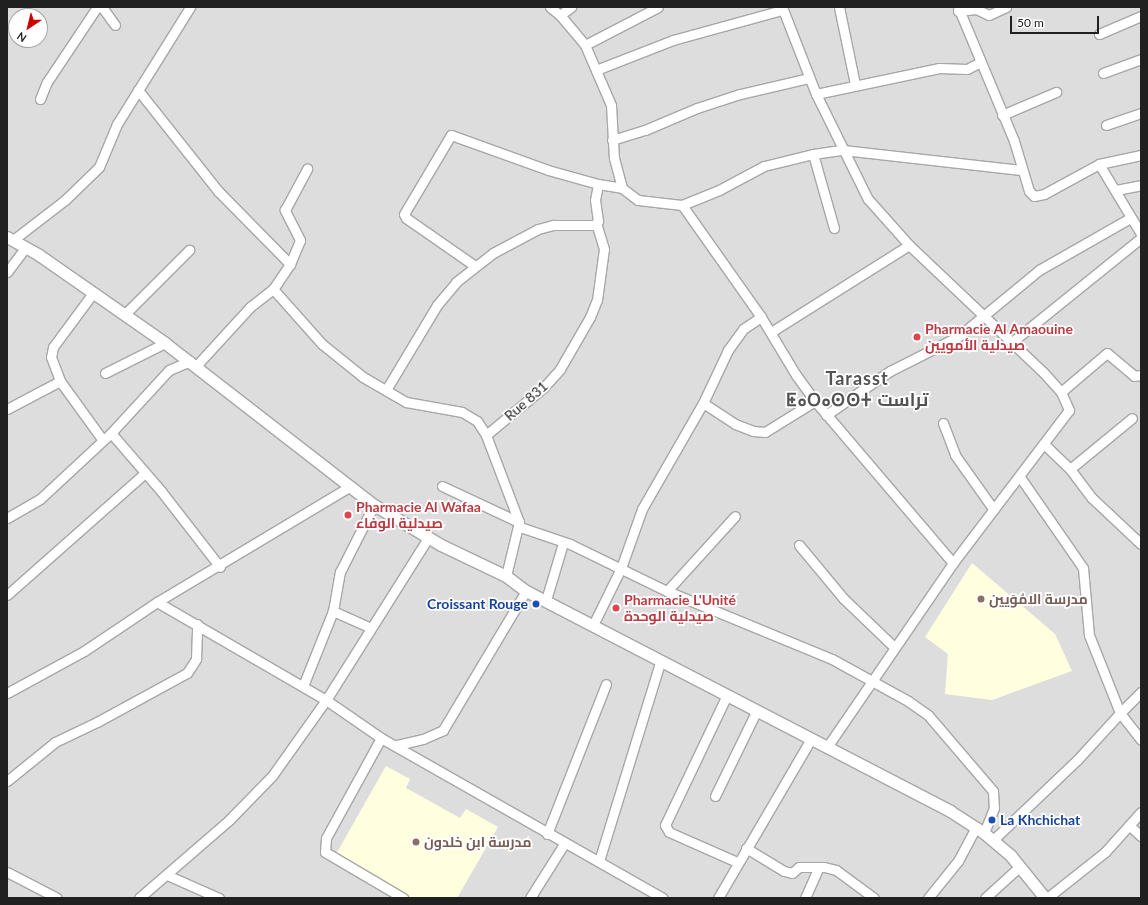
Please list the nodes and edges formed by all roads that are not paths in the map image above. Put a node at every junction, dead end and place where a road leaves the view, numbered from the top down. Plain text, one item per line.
1 (97, 7) edge
2 (102, 7) edge
3 (190, 7) edge
4 (550, 7) edge
5 (571, 7) edge
6 (658, 7) edge
7 (839, 7) edge
8 (1006, 7) edge
9 (782, 8) edge
10 (958, 9) edge
11 (560, 15) junction
12 (1141, 16) edge
13 (115, 25) dead end
14 (1099, 34) dead end
15 (585, 45) junction
16 (1141, 59) edge
17 (979, 63) junction
18 (596, 70) junction
19 (1103, 73) dead end
20 (809, 78) junction
21 (855, 84) junction
22 (138, 90) junction
23 (1056, 92) dead end
24 (816, 94) junction
25 (40, 99) dead end
26 (1141, 114) edge
27 (1002, 115) junction
28 (1106, 126) dead end
29 (612, 140) junction
30 (844, 150) junction
31 (813, 154) junction
32 (1141, 155) edge
33 (1099, 164) junction
34 (307, 169) dead end
35 (1020, 170) junction
36 (598, 184) junction
37 (1141, 185) edge
38 (622, 188) junction
39 (1116, 190) junction
40 (682, 205) junction
41 (1130, 218) junction
42 (596, 223) junction
43 (834, 228) dead end
44 (1141, 234) edge
45 (10, 238) edge
46 (1141, 238) edge
47 (909, 245) junction
48 (26, 247) junction
49 (189, 250) dead end
50 (290, 264) junction
51 (475, 266) junction
52 (7, 272) edge
53 (273, 290) junction
54 (93, 293) junction
55 (125, 314) junction
56 (985, 316) junction
57 (761, 317) junction
58 (771, 332) junction
59 (1012, 342) junction
60 (166, 344) junction
61 (193, 364) junction
62 (105, 373) dead end
63 (1141, 375) edge
64 (60, 381) junction
65 (386, 390) junction
66 (1061, 392) junction
67 (815, 401) junction
68 (703, 403) junction
69 (7, 409) edge
70 (826, 415) junction
71 (1132, 418) dead end
72 (943, 423) dead end
73 (110, 433) junction
74 (486, 435) junction
75 (102, 439) junction
76 (1044, 444) junction
77 (1070, 469) junction
78 (145, 473) junction
79 (1020, 477) junction
80 (351, 486) junction
81 (442, 486) dead end
82 (374, 505) junction
83 (994, 510) junction
84 (735, 516) dead end
85 (7, 518) edge
86 (519, 524) junction
87 (428, 538) junction
88 (563, 543) junction
89 (1141, 544) edge
90 (798, 545) dead end
91 (953, 563) junction
92 (220, 567) junction
93 (621, 568) junction
94 (506, 576) junction
95 (526, 591) junction
96 (667, 592) junction
97 (7, 595) edge
98 (546, 600) junction
99 (157, 602) junction
100 (333, 611) junction
101 (197, 624) junction
102 (593, 625) junction
103 (371, 628) junction
104 (894, 646) junction
105 (661, 660) junction
106 (871, 682) junction
107 (606, 684) dead end
108 (303, 686) junction
109 (1141, 692) edge
110 (7, 693) edge
111 (727, 695) junction
112 (326, 700) junction
113 (757, 710) junction
114 (1120, 713) junction
115 (382, 738) junction
116 (811, 739) junction
117 (1141, 740) edge
118 (397, 744) junction
119 (827, 747) junction
120 (7, 781) edge
121 (715, 796) dead end
122 (1141, 812) edge
123 (1129, 825) junction
124 (547, 834) junction
125 (984, 834) junction
126 (1141, 836) edge
127 (564, 844) junction
128 (746, 848) junction
129 (599, 861) junction
130 (737, 862) junction
131 (1020, 866) junction
132 (818, 869) junction
133 (7, 872) edge
134 (167, 875) junction
135 (57, 898) edge
136 (139, 898) edge
137 (219, 898) edge
138 (403, 898) edge
139 (530, 898) edge
140 (663, 898) edge
141 (718, 898) edge
142 (805, 898) edge
143 (874, 898) edge
144 (928, 898) edge
145 (985, 898) edge
146 (1046, 898) edge

1 - 25 street
2 - 13 street
3 - 22 street
4 - 11 street
5 - 11 street
6 - 15 street
7 - 21 street
8 - 10 street
9 - 18 street
9 - 20 street
10 - 17 street
11 - 15 street
12 - 14 street
15 - 18 street
16 - 19 street
17 - 21 street
17 - 27 street
18 - 29 street
20 - 24 street
20 - 29 street
21 - 24 street
22 - 45 street
22 - 50 street
23 - 27 street
24 - 30 street
26 - 28 street
27 - 35 street
29 - 38 street
30 - 31 street
30 - 35 street
30 - 47 street
31 - 40 street
31 - 43 street
32 - 33 street
33 - 35 street
33 - 39 street
34 - 50 street
36 - 38 street
36 - 42 street
36 - 51 street
37 - 39 street
38 - 40 street
39 - 41 street
40 - 57 street
41 - 44 street
41 - 56 street
42 - 51 street
42 - 74 street, Rue 831
45 - 48 street
46 - 59 street
47 - 56 street
47 - 58 street
48 - 52 street
48 - 54 street
49 - 55 street
50 - 53 street
51 - 65 street
53 - 61 street
53 - 65 street
54 - 55 street
54 - 64 street
55 - 60 street
56 - 59 street
56 - 70 street
57 - 58 street
57 - 68 street
58 - 67 street
59 - 66 street
60 - 61 street
60 - 62 street
61 - 73 street
61 - 80 street
63 - 66 street
64 - 69 street
64 - 75 street
65 - 74 street
66 - 76 street
67 - 68 street
67 - 70 street
68 - 93 street
70 - 91 street
71 - 77 street
72 - 83 street
73 - 75 street
73 - 78 street
74 - 86 street
75 - 85 street
76 - 77 street
76 - 79 street
77 - 89 street
78 - 92 street
78 - 97 street
79 - 83 street
79 - 114 street
80 - 82 street
80 - 92 street
81 - 86 street
82 - 87 street
82 - 100 street
83 - 91 street
84 - 96 street
86 - 88 street
86 - 94 street
87 - 94 street
87 - 103 street
88 - 93 street
88 - 98 street
90 - 104 street
91 - 104 street
92 - 99 street
93 - 96 street
93 - 102 street
94 - 95 street
95 - 98 street
95 - 118 street
96 - 106 street
98 - 102 street
99 - 101 street
99 - 110 street
100 - 103 street
100 - 108 street
101 - 108 street
101 - 120 street
102 - 105 street
103 - 112 street
104 - 106 street
105 - 111 street
105 - 129 street
106 - 119 street
106 - 125 street
107 - 124 street
108 - 112 street
109 - 114 street
111 - 113 street
111 - 130 street
112 - 115 street
112 - 134 street
113 - 116 street
113 - 121 street
114 - 117 street
114 - 125 street
115 - 118 street
115 - 138 street
116 - 119 street
116 - 128 street
118 - 124 street
119 - 125 street
122 - 123 street
123 - 126 street
123 - 146 street
124 - 127 street
125 - 131 street
125 - 144 street
127 - 129 street
127 - 139 street
128 - 130 street
128 - 132 street
129 - 140 street
130 - 141 street
131 - 145 street
131 - 146 street
132 - 142 street
132 - 143 street
133 - 135 street
134 - 136 street
134 - 137 street

